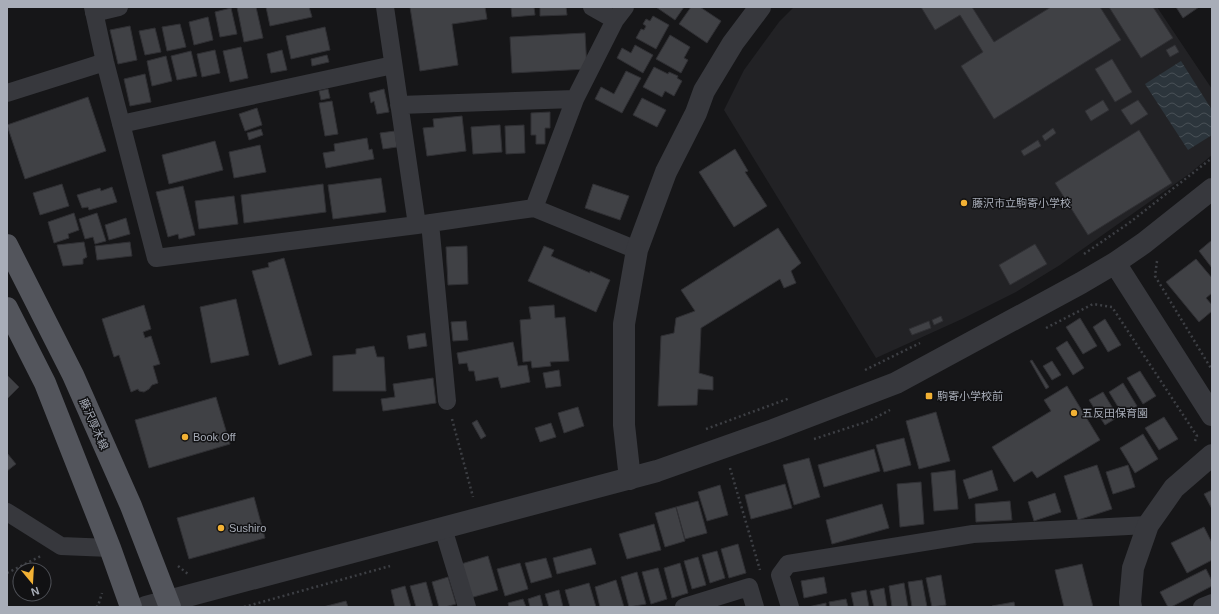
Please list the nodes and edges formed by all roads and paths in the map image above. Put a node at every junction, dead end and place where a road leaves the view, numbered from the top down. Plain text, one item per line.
1 (119, 7) edge
2 (385, 7) edge
3 (592, 7) edge
4 (760, 7) edge
5 (93, 10) edge
6 (620, 14) edge
7 (105, 62) junction
8 (393, 65) junction
9 (7, 93) edge
10 (575, 99) junction
11 (399, 105) junction
12 (121, 124) junction
13 (1212, 158) edge
14 (1212, 189) edge
15 (534, 208) junction
16 (423, 224) junction
17 (7, 245) edge
18 (637, 250) junction
19 (1082, 255) dead end
20 (1157, 260) dead end
21 (1115, 263) junction
22 (7, 308) edge
23 (1044, 330) dead end
24 (923, 342) dead end
25 (1212, 370) edge
26 (861, 372) dead end
27 (794, 397) dead end
28 (447, 401) joint
29 (890, 410) dead end
30 (1212, 415) edge
31 (704, 429) dead end
32 (810, 441) dead end
33 (1203, 450) edge
34 (737, 465) dead end
35 (730, 468) junction
36 (723, 470) dead end
37 (630, 479) junction
38 (466, 499) dead end
39 (7, 512) edge
40 (1148, 525) junction
41 (443, 528) junction
42 (61, 546) junction
43 (110, 548) junction
44 (397, 564) dead end
45 (177, 565) dead end
46 (760, 570) dead end
47 (195, 572) dead end
48 (7, 573) edge
49 (1212, 603) edge
50 (169, 604) edge
51 (131, 607) edge
52 (146, 607) edge
53 (244, 607) edge
54 (467, 607) edge
55 (684, 607) edge
56 (755, 607) edge
57 (790, 607) edge
58 (1131, 607) edge
59 (1202, 607) edge

1 - 5 street
2 - 8 street
3 - 6 street
4 - 18 street
5 - 7 street
6 - 10 street
7 - 9 street
7 - 12 street
8 - 11 street
8 - 12 street
10 - 11 street
10 - 15 street
11 - 16 street
12 - 16 street
13 - 19 path
14 - 21 street
15 - 16 street
15 - 18 street
16 - 28 street
17 - 50 main road, 藤沢厚木線
18 - 37 street
20 - 25 path
21 - 30 street
21 - 37 street
22 - 43 main road
23 - 33 path
24 - 26 path
27 - 31 path
28 - 38 path
29 - 32 path
33 - 40 street
34 - 35 path
35 - 36 path
35 - 46 path
37 - 41 street
39 - 42 street
40 - 57 street
40 - 58 street
41 - 50 street
41 - 54 street
42 - 43 street
42 - 48 path
43 - 51 main road
44 - 53 path
45 - 47 path
49 - 59 street
50 - 52 street
55 - 56 street

